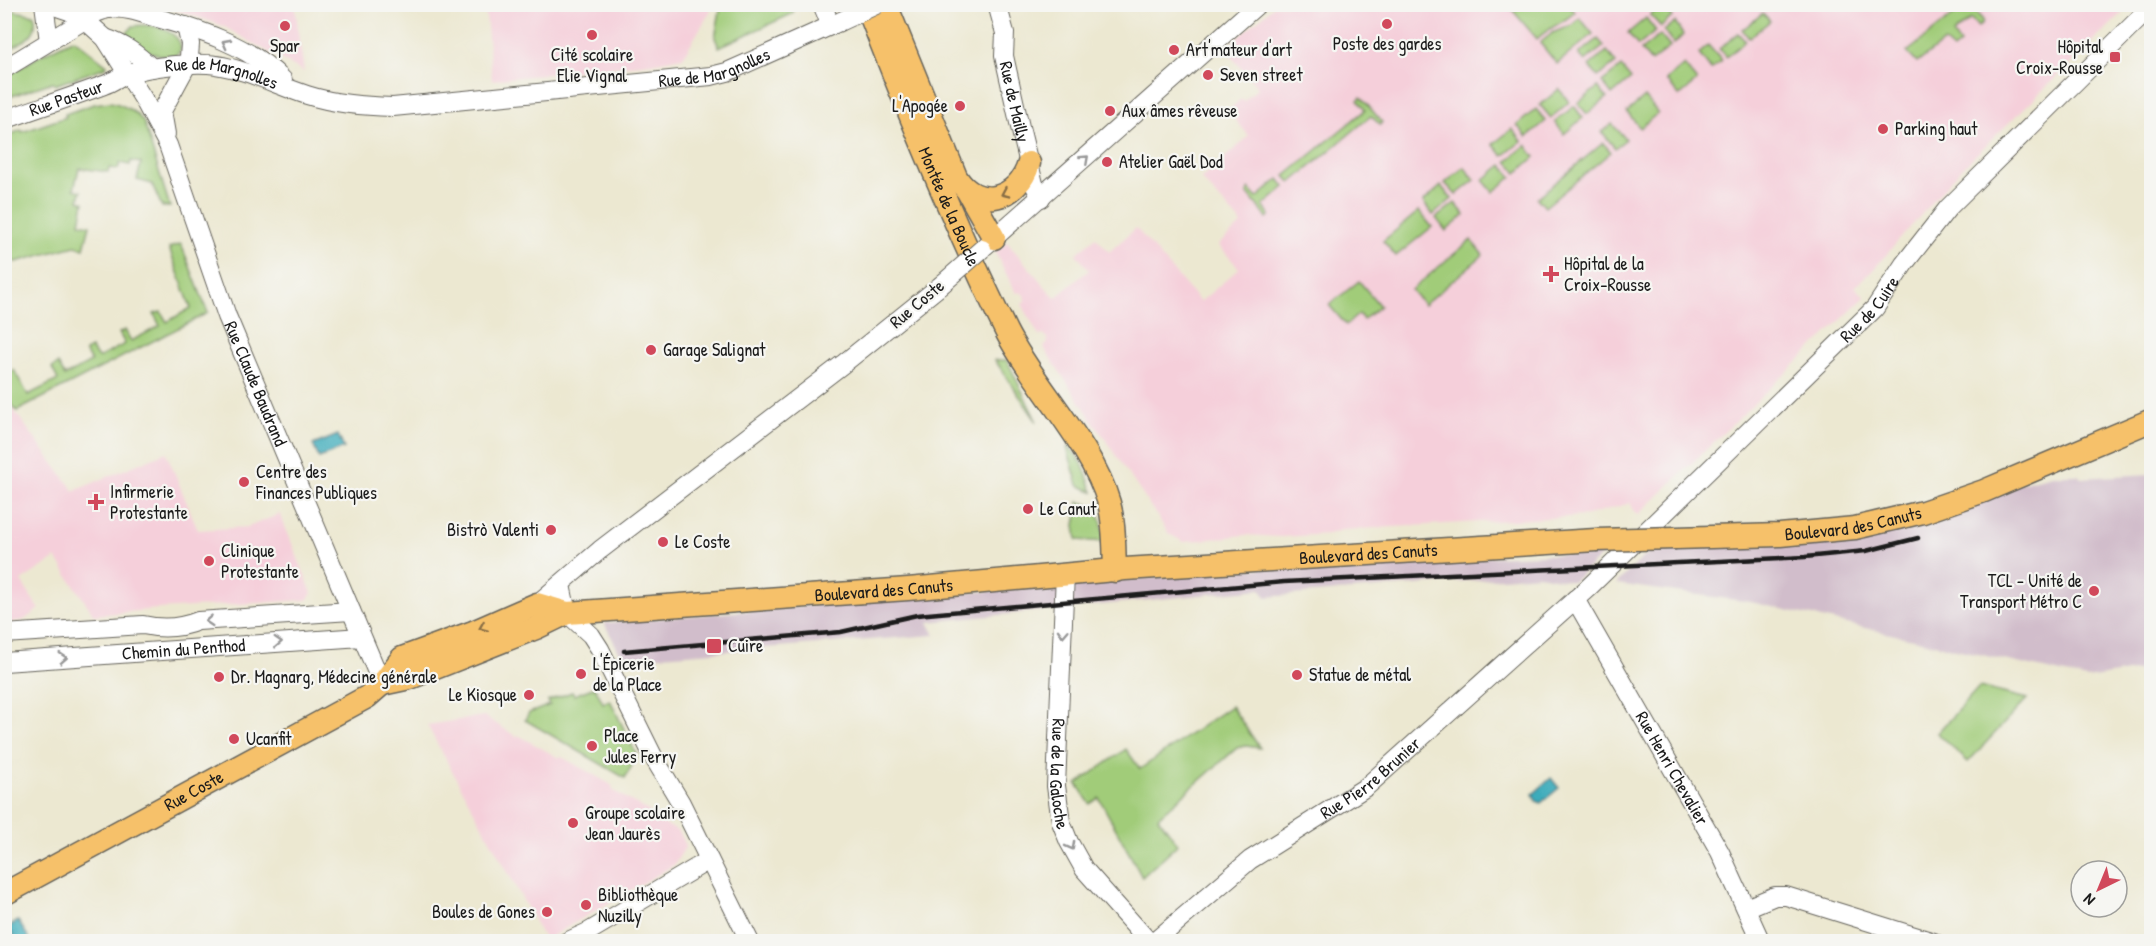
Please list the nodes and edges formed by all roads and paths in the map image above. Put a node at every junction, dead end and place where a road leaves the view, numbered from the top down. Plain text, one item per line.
1 (46, 4) edge
2 (822, 4) edge
3 (866, 4) edge
4 (878, 4) edge
5 (884, 4) edge
6 (997, 4) edge
7 (1258, 4) edge
8 (2151, 6) edge
9 (121, 7) edge
10 (86, 20) junction
11 (835, 24) junction
12 (186, 26) junction
13 (105, 38) junction
14 (49, 41) junction
15 (187, 65) junction
16 (152, 68) junction
17 (4, 69) edge
18 (128, 74) junction
19 (290, 88) junction
20 (4, 120) edge
21 (168, 145) junction
22 (1029, 163) junction
23 (967, 190) junction
24 (1041, 198) junction
25 (988, 243) junction
26 (1050, 400) junction
27 (2151, 420) edge
28 (1115, 571) junction
29 (1065, 574) junction
30 (561, 585) junction
31 (1575, 599) junction
32 (537, 603) junction
33 (351, 611) junction
34 (567, 613) junction
35 (4, 634) edge
36 (362, 637) junction
37 (4, 662) edge
38 (382, 684) junction
39 (709, 860) junction
40 (4, 894) edge
41 (1746, 908) junction
42 (566, 942) edge
43 (750, 942) edge
44 (1149, 942) edge
45 (1154, 942) edge
46 (1761, 942) edge
47 (1934, 942) edge

1 - 10 street, Rue de Margnolles
1 - 14 street, Rue de Margnolles
2 - 11 street
3 - 26 main road, Montée de la Boucle
4 - 11 street, Rue de Margnolles, bridge
4 - 26 main road, Montée de la Boucle
5 - 23 main road
6 - 22 street, Rue de Mailly
24 -> 7 street, Rue Coste
8 - 31 street, Rue de Cuire
9 - 10 street, Rue de Margnolles
9 - 12 street, Rue de Margnolles
10 - 13 street, Rue de Margnolles
10 - 14 street
11 - 19 street, Rue de Margnolles
12 - 15 street
19 -> 12 street, Rue de Margnolles
13 - 16 street, Rue de Margnolles
13 - 18 street, Rue de Margnolles
14 - 17 street
15 - 16 street, Rue de Margnolles
15 - 19 street, Rue de Margnolles
15 - 21 street, Rue Claude Baudrand
16 - 18 street, Rue de Margnolles
18 - 20 street, Rue Pasteur
18 - 21 street, Rue Claude Baudrand
21 - 33 street, Rue Claude Baudrand
22 -> 23 main road
22 - 24 street, Rue de Mailly
23 - 25 main road
24 - 25 street, Rue Coste
25 - 30 street, Rue Coste, bridge
26 - 28 main road, Montée de la Boucle
27 - 28 main road, Boulevard des Canuts, bridge
28 - 29 main road, Boulevard des Canuts
29 - 34 main road, Boulevard des Canuts
29 -> 44 street, Rue de la Galoche
30 - 32 street, Rue Coste
30 - 34 street
31 - 41 street, Rue Henri Chevalier
31 - 45 street, Rue Pierre Brunier
32 - 34 main road
32 -> 38 main road, Rue Coste
33 -> 35 street, Chemin du Penthod
33 - 36 street, Rue Claude Baudrand
34 - 38 main road, Rue Coste
34 - 39 street
37 -> 36 street, Chemin du Penthod
36 - 38 street, Rue Claude Baudrand
38 - 40 main road, Rue Coste
39 - 42 street
39 - 43 street
41 - 46 street, Rue Henri Chevalier
41 - 47 street

